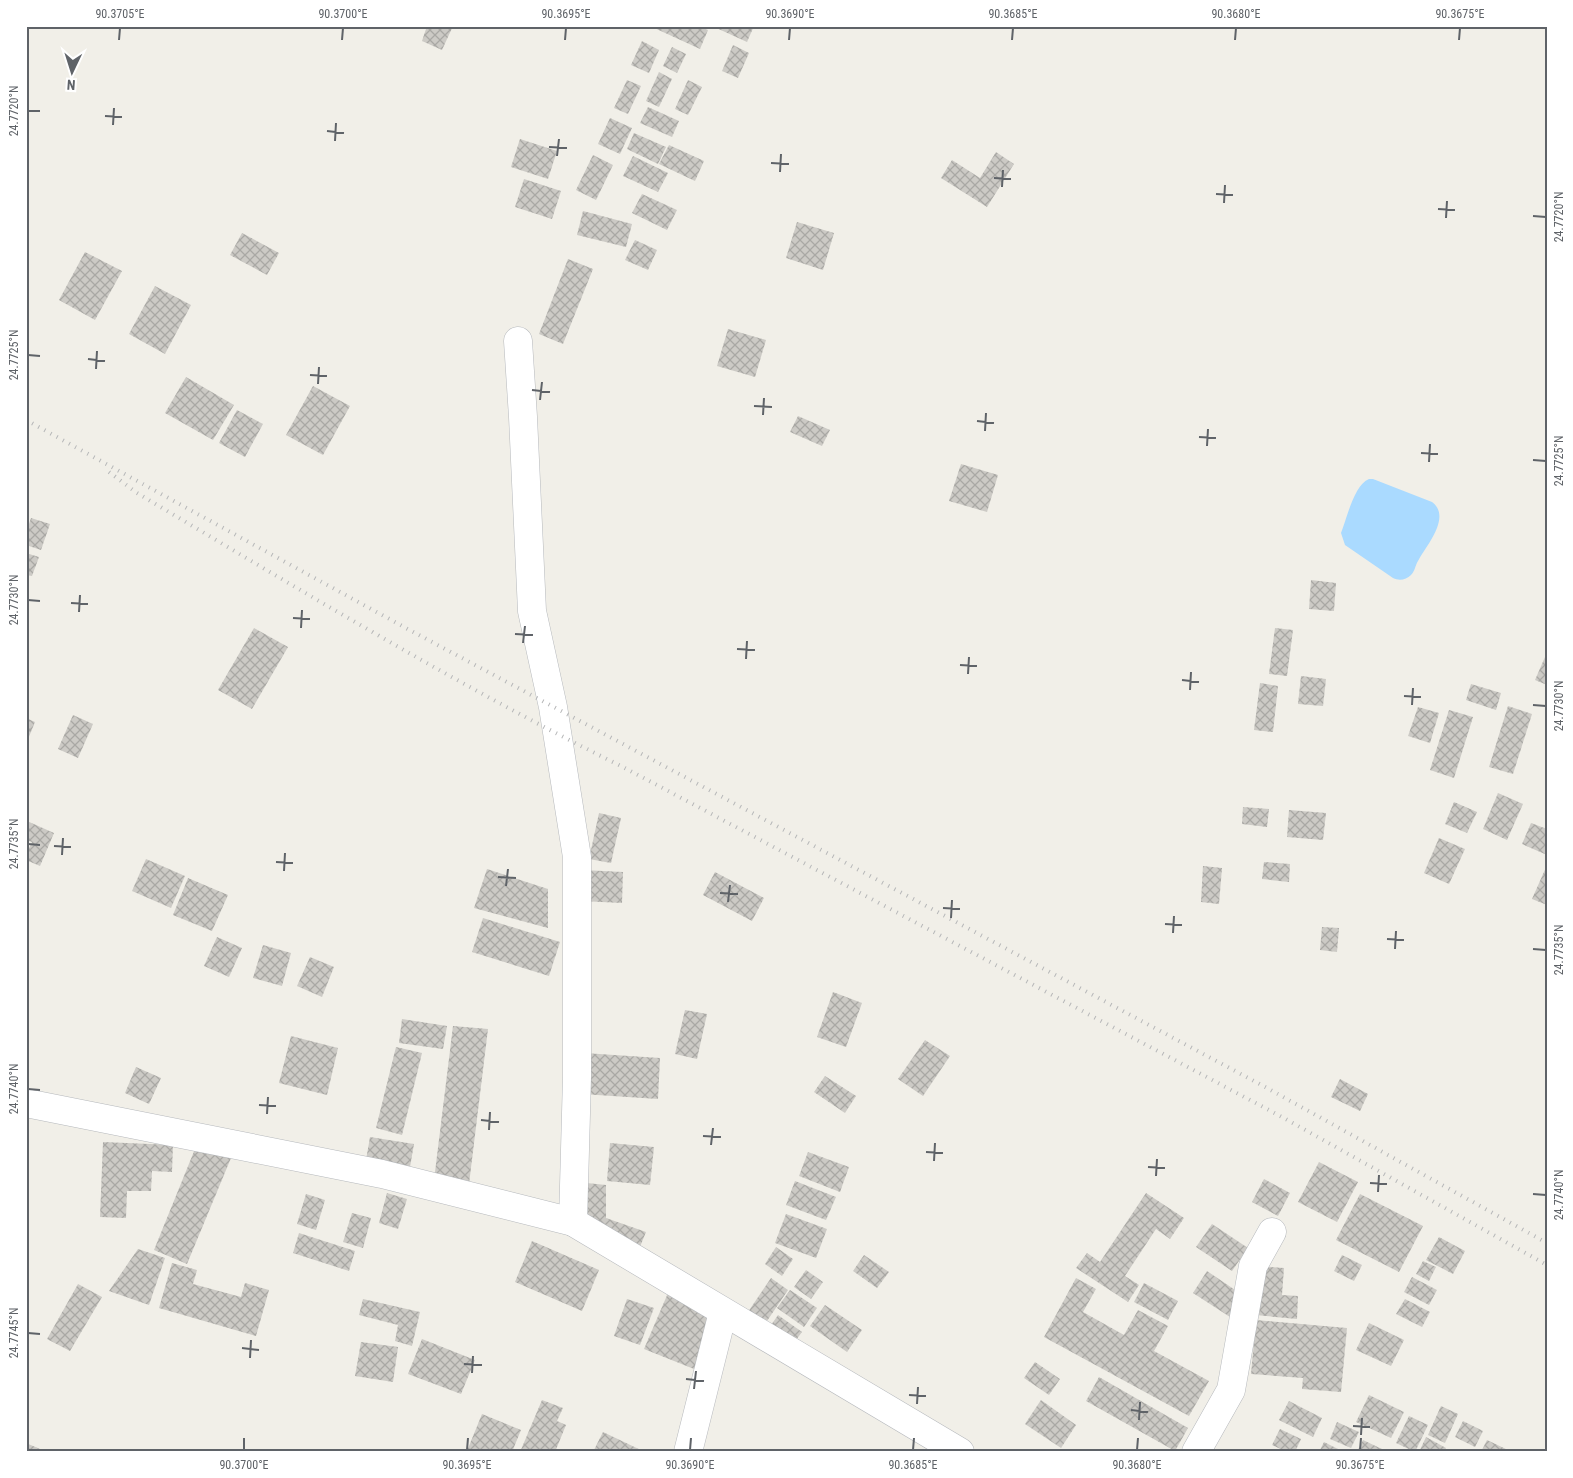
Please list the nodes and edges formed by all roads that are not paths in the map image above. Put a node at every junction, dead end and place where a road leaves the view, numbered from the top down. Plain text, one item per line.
1 (518, 341) dead end
2 (26, 1103) edge
3 (573, 1222) junction
4 (1272, 1232) dead end
5 (724, 1312) junction
6 (688, 1452) edge
7 (960, 1452) edge
8 (1196, 1452) edge

1 - 3 street
2 - 3 street
3 - 5 street
4 - 8 street
5 - 6 street
5 - 7 street

